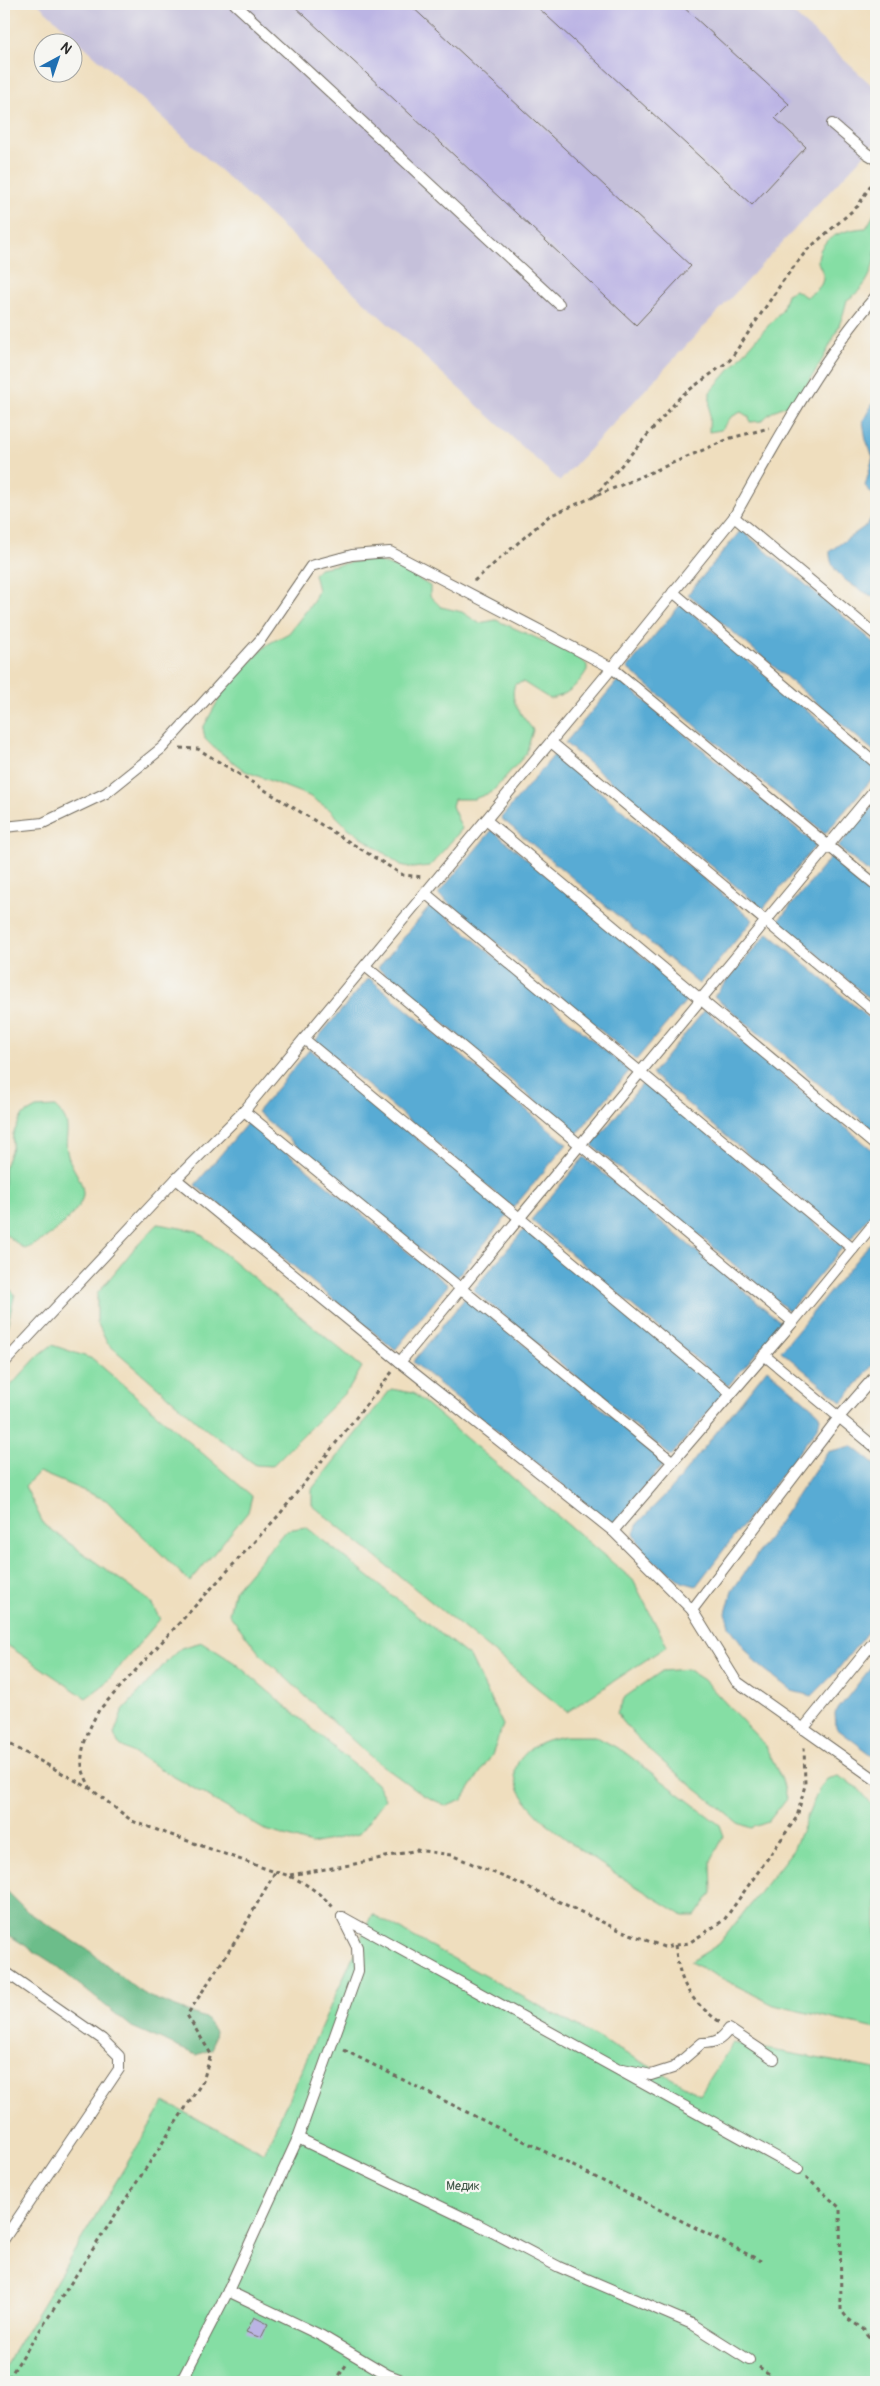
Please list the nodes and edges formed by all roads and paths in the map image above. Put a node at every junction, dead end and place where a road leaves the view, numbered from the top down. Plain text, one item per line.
1 (235, 4) edge
2 (832, 124) dead end
3 (876, 159) edge
4 (876, 176) edge
5 (876, 296) edge
6 (559, 304) dead end
7 (787, 423) junction
8 (594, 497) junction
9 (734, 517) junction
10 (463, 591) junction
11 (674, 592) junction
12 (876, 635) edge
13 (612, 668) junction
14 (551, 742) junction
15 (162, 748) junction
16 (876, 763) edge
17 (876, 788) edge
18 (486, 820) junction
19 (4, 827) edge
20 (828, 845) junction
21 (438, 878) junction
22 (876, 885) edge
23 (425, 893) junction
24 (766, 920) junction
25 (365, 966) junction
26 (700, 999) junction
27 (876, 1013) edge
28 (304, 1039) junction
29 (639, 1073) junction
30 (244, 1111) junction
31 (580, 1144) junction
32 (876, 1146) edge
33 (176, 1179) junction
34 (519, 1217) junction
35 (876, 1220) edge
36 (853, 1249) junction
37 (461, 1288) junction
38 (793, 1322) junction
39 (764, 1355) junction
40 (400, 1362) junction
41 (4, 1363) edge
42 (876, 1375) edge
43 (731, 1394) junction
44 (840, 1416) junction
45 (876, 1448) edge
46 (673, 1462) junction
47 (613, 1531) junction
48 (692, 1610) junction
49 (876, 1639) edge
50 (803, 1729) junction
51 (4, 1741) edge
52 (876, 1780) edge
53 (91, 1790) junction
54 (275, 1872) junction
55 (290, 1875) junction
56 (342, 1917) junction
57 (675, 1945) junction
58 (4, 1971) edge
59 (729, 2028) junction
60 (332, 2044) junction
61 (774, 2059) dead end
62 (612, 2066) junction
63 (298, 2138) junction
64 (798, 2170) joint
65 (4, 2239) edge
66 (761, 2261) dead end
67 (228, 2291) junction
68 (876, 2346) edge
69 (353, 2354) junction
70 (750, 2360) joint
71 (6, 2382) edge
72 (181, 2382) edge
73 (335, 2382) edge
74 (407, 2382) edge
75 (781, 2382) edge

1 - 6 lane
2 - 3 lane
4 - 8 path
5 - 7 lane
7 - 8 path
7 - 9 lane
8 - 10 path
9 - 11 lane
9 - 12 lane
10 - 13 lane
10 - 15 lane
11 - 13 lane
11 - 16 lane
13 - 14 lane
13 - 20 lane
14 - 18 lane
14 - 24 lane
15 - 19 lane
15 - 21 path
17 - 20 lane
18 - 21 lane
18 - 26 lane
20 - 22 lane
20 - 24 lane
21 - 23 lane
23 - 25 lane
23 - 29 lane
24 - 26 lane
24 - 27 lane
25 - 28 lane
25 - 31 lane
26 - 29 lane
26 - 32 lane
28 - 30 lane
28 - 34 lane
29 - 31 lane
29 - 36 lane
30 - 33 lane
30 - 37 lane
31 - 34 lane
31 - 38 lane
33 - 40 lane
33 - 41 lane
34 - 37 lane
34 - 43 lane
35 - 36 lane
36 - 38 lane
37 - 40 lane
37 - 46 lane
38 - 39 lane
39 - 43 lane
39 - 44 lane
40 - 47 lane
40 - 53 path
42 - 44 lane
43 - 46 lane
44 - 45 lane
44 - 48 lane
46 - 47 lane
47 - 48 lane
48 - 50 lane
49 - 50 lane
50 - 52 lane
50 - 57 path
51 - 53 path
53 - 54 path
54 - 55 path
54 - 71 path
55 - 56 path
55 - 57 path
56 - 60 lane
56 - 62 lane
57 - 59 path
58 - 65 lane
59 - 61 lane
59 - 62 lane
60 - 63 lane
60 - 66 path
62 - 64 lane
63 - 67 lane
63 - 70 lane
64 - 68 path
67 - 69 lane
67 - 72 lane
69 - 73 path
69 - 74 lane
70 - 75 path

